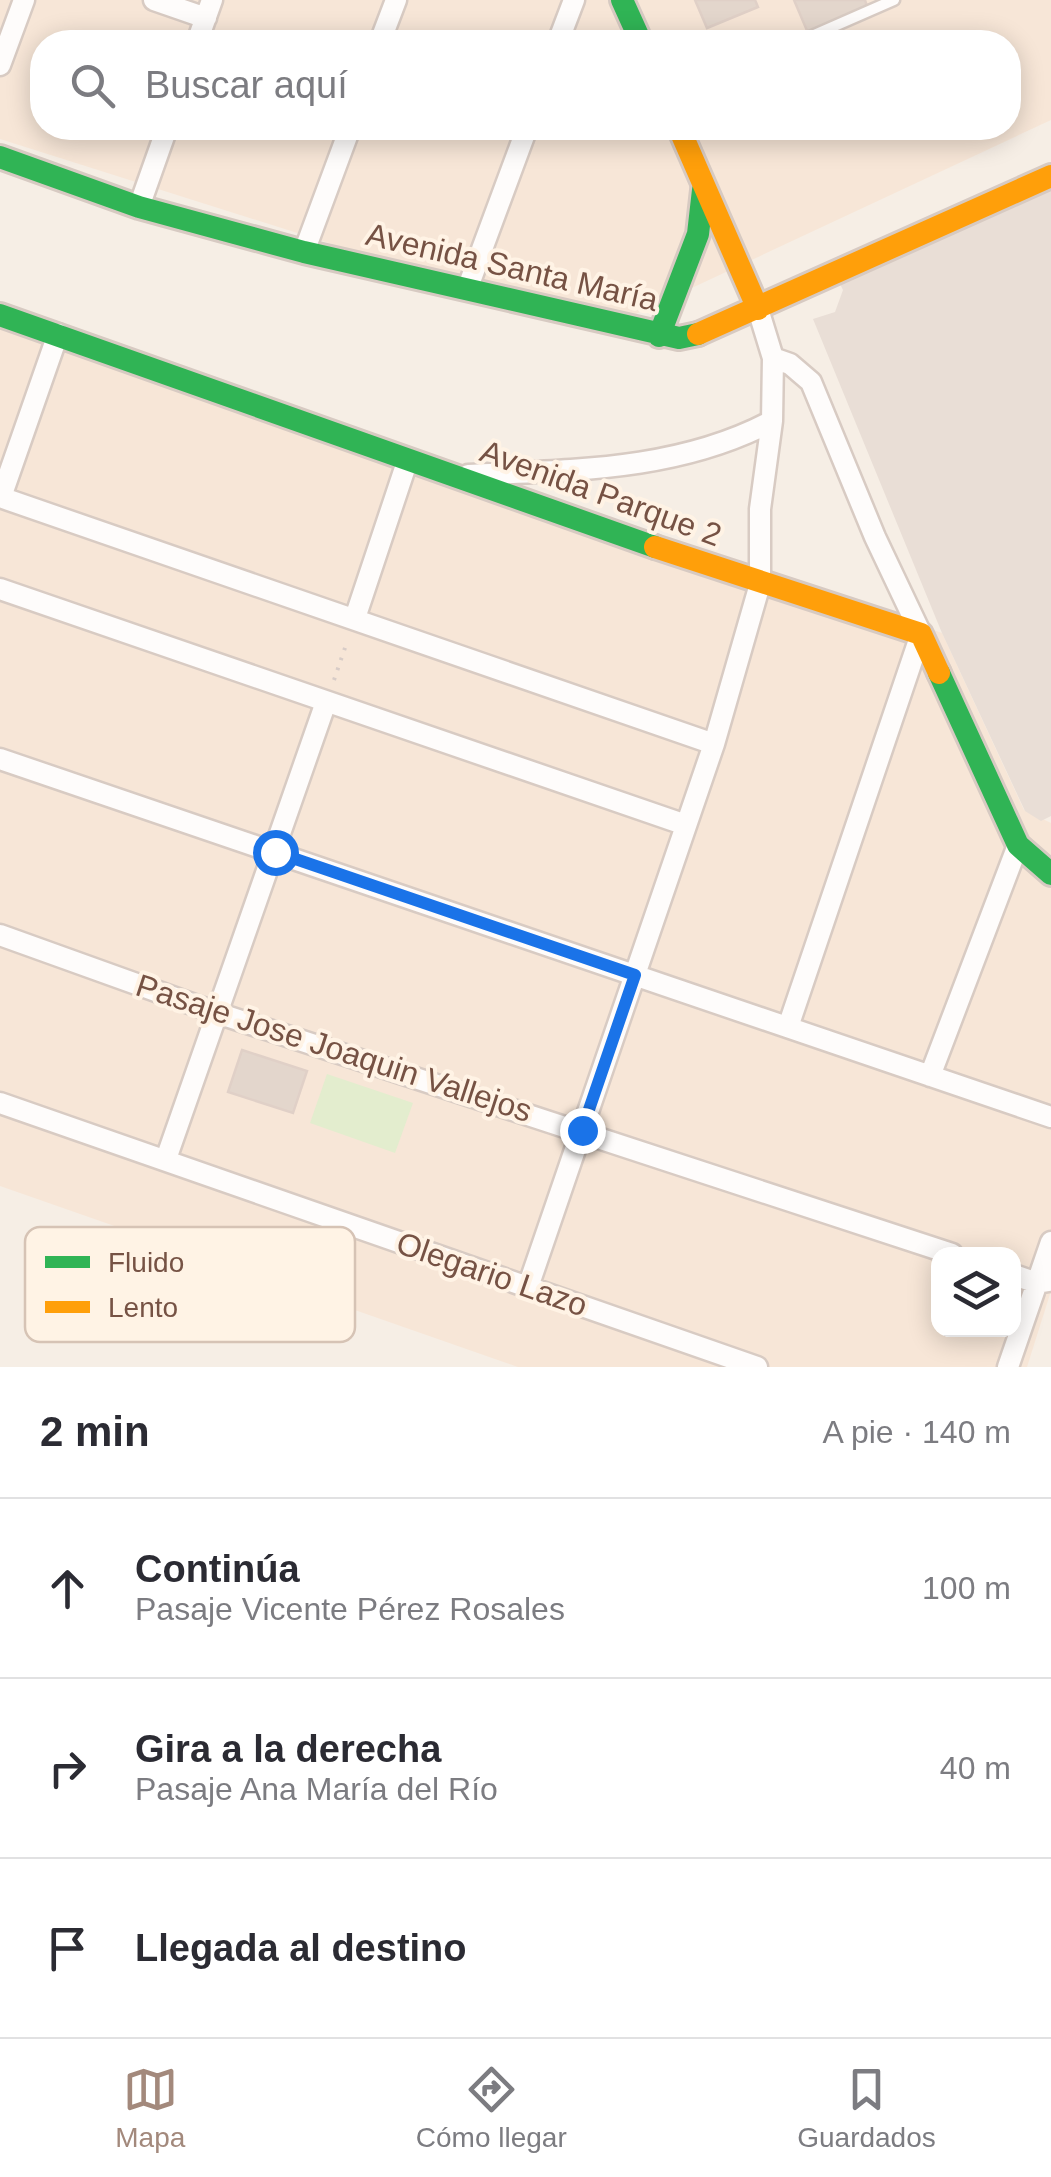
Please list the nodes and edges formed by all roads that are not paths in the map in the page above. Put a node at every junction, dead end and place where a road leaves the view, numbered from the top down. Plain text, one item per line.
1 (24, 0) edge
2 (154, 0) edge
3 (396, 0) edge
4 (574, 0) edge
5 (622, 0) edge
6 (894, 0) edge
7 (209, 9) edge
8 (385, 30) edge
9 (563, 30) edge
10 (636, 30) edge
11 (825, 30) edge
12 (0, 65) edge
13 (163, 140) edge
14 (346, 140) edge
15 (522, 140) edge
16 (684, 140) edge
17 (0, 157) edge
18 (1051, 176) edge
19 (703, 182) junction
20 (139, 206) junction
21 (304, 252) junction
22 (468, 287) junction
23 (758, 309) junction
24 (0, 315) edge
25 (58, 334) junction
26 (659, 336) junction
27 (773, 358) junction
28 (772, 421) junction
29 (408, 459) junction
30 (456, 476) junction
31 (0, 497) edge
32 (760, 584) junction
33 (0, 588) edge
34 (355, 618) junction
35 (921, 634) junction
36 (326, 702) junction
37 (714, 744) junction
38 (0, 759) edge
39 (686, 825) junction
40 (1018, 845) junction
41 (275, 852) junction
42 (1051, 874) edge
43 (0, 935) edge
44 (635, 975) junction
45 (217, 1013) junction
46 (788, 1027) junction
47 (930, 1076) junction
48 (0, 1103) edge
49 (1051, 1117) edge
50 (582, 1130) junction
51 (166, 1159) junction
52 (1051, 1242) edge
53 (931, 1247) edge
54 (1044, 1282) edge
55 (528, 1286) junction
56 (757, 1367) edge
57 (1008, 1367) edge

1 - 12 street
2 - 7 street
3 - 8 street
4 - 9 street
5 - 10 street
6 - 11 lane
13 - 20 street
14 - 21 street
15 - 22 street
16 - 19 street
17 - 20 street, Avenida Santa María
18 - 23 street, Avenida Santa María
19 - 23 street
19 - 26 street
20 - 21 street, Avenida Santa María
21 - 22 street, Avenida Santa María
22 - 26 street, Avenida Santa María
23 - 26 street, Avenida Santa María
23 - 27 street
24 - 25 street, Avenida Parque 2
25 - 29 street, Avenida Parque 2
25 - 31 street
27 - 28 street
27 - 35 street
28 - 30 street
28 - 32 street
29 - 30 street, Avenida Parque 2
29 - 34 street
30 - 32 street, Avenida Parque 2
31 - 34 street
32 - 35 street, Avenida Parque 2
32 - 37 street
33 - 36 street
34 - 37 street
35 - 40 street
35 - 46 street
36 - 39 street
36 - 41 street
37 - 39 street
38 - 41 street
39 - 44 street
40 - 42 street
40 - 47 street
41 - 44 street
41 - 45 street
43 - 45 street, Pasaje Jose Joaquin Vallejos
44 - 46 street
44 - 50 street
45 - 50 street, Pasaje Jose Joaquin Vallejos
45 - 51 street
46 - 47 street
47 - 49 street
48 - 51 street, Olegario Lazo
50 - 53 street, Pasaje Jose Joaquin Vallejos
50 - 55 street
51 - 55 street, Olegario Lazo
52 - 54 street
54 - 57 street
55 - 56 street, Olegario Lazo

